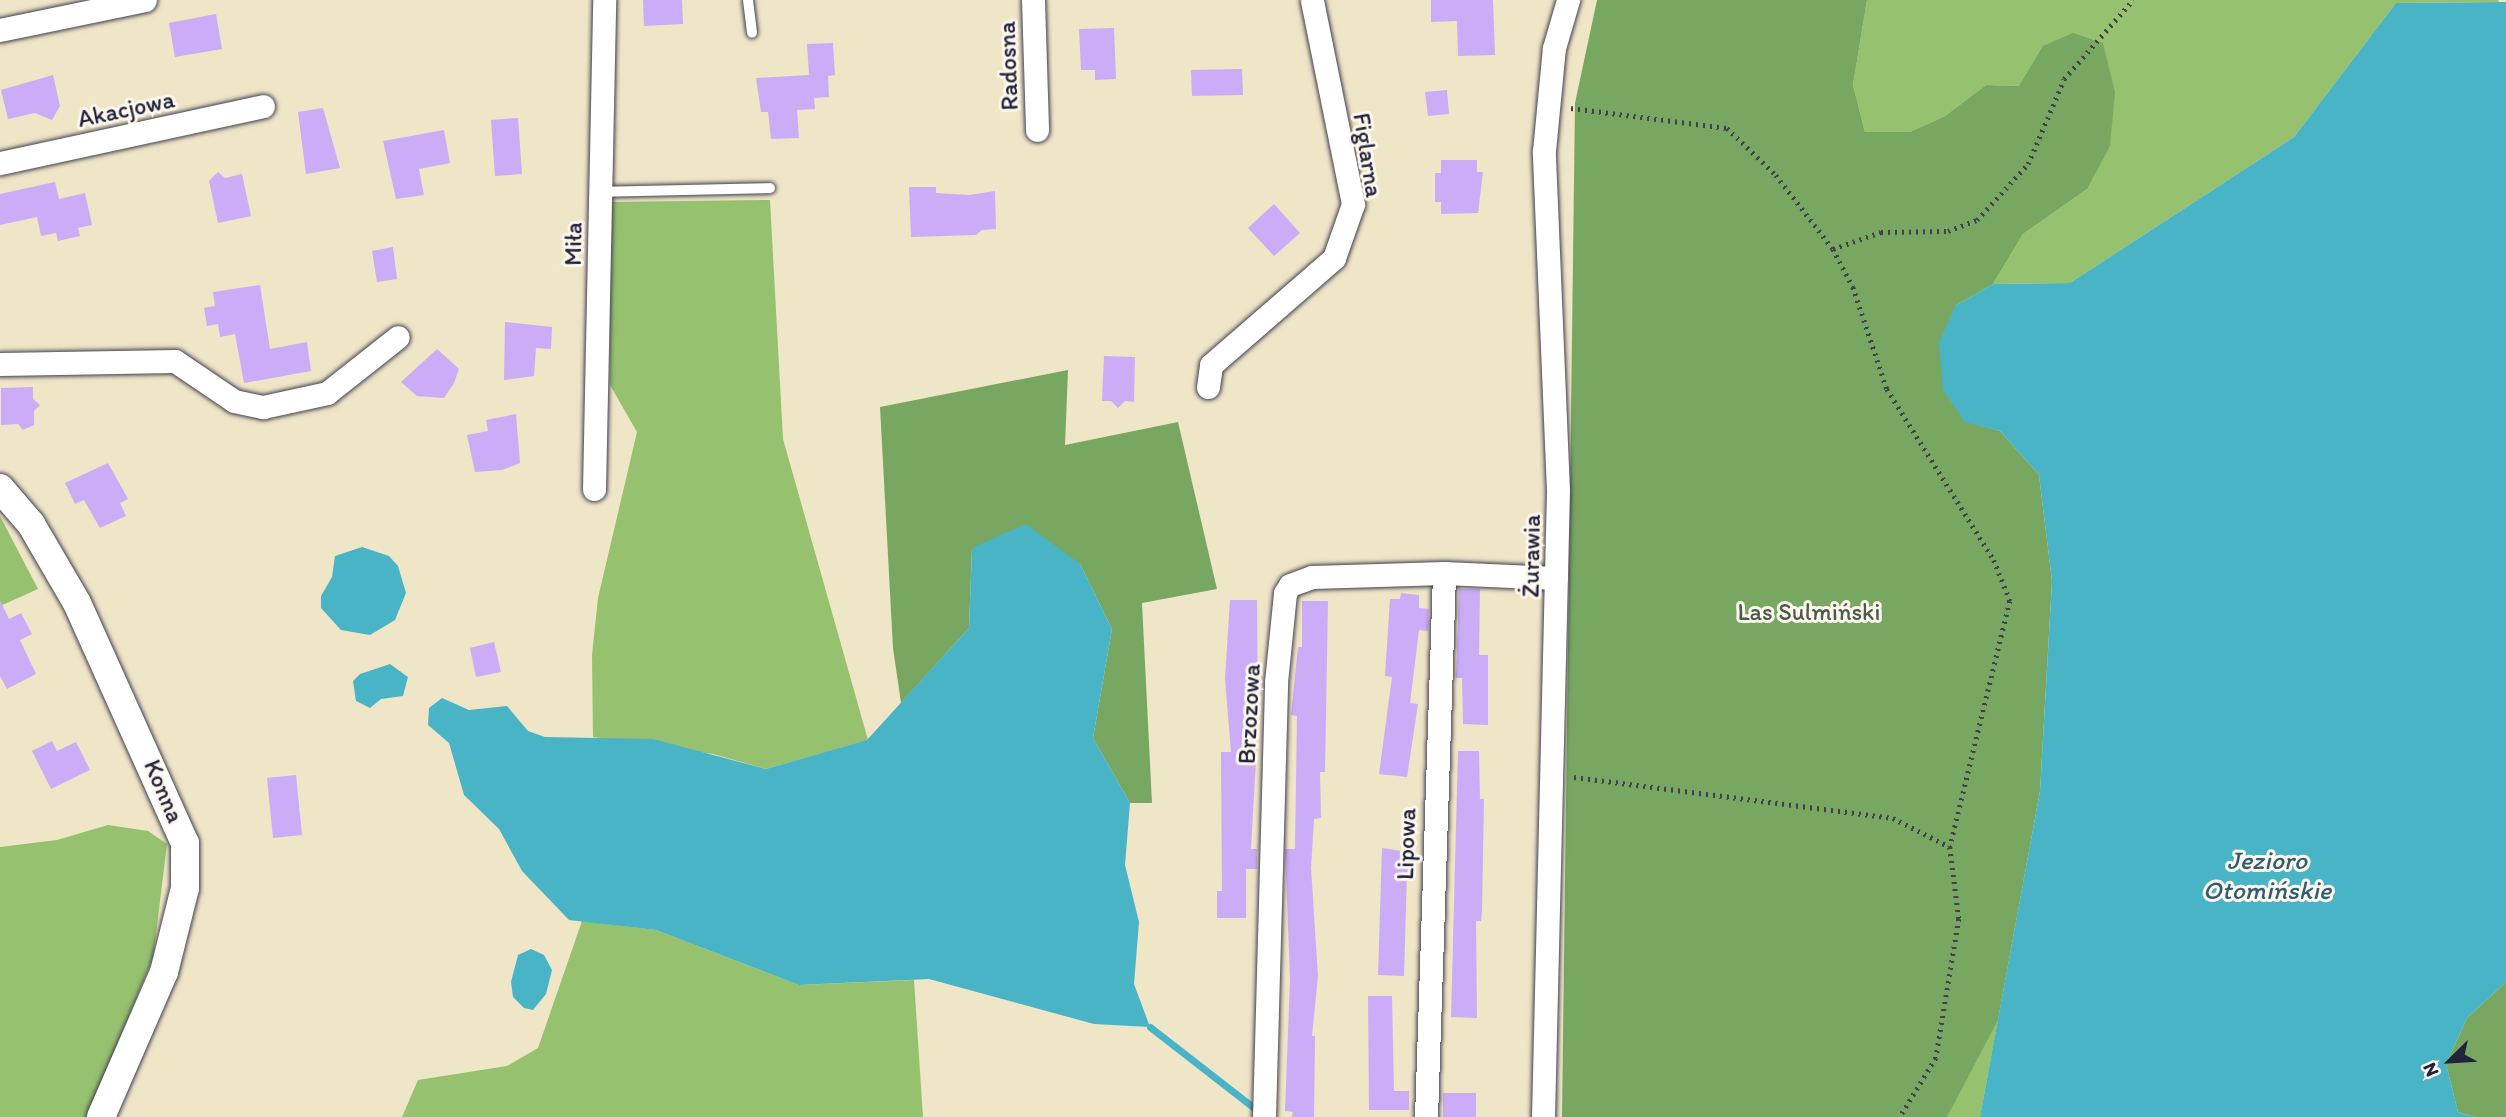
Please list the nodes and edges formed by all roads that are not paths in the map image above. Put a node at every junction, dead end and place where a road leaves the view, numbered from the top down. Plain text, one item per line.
1 (145, 0) edge
2 (604, 0) edge
3 (748, 0) edge
4 (1033, 0) edge
5 (1312, 0) edge
6 (1569, 0) edge
7 (0, 30) edge
8 (752, 33) dead end
9 (263, 106) dead end
10 (1037, 130) dead end
11 (0, 163) edge
12 (770, 188) dead end
13 (600, 192) junction
14 (398, 337) dead end
15 (0, 364) edge
16 (1209, 387) dead end
17 (0, 488) edge
18 (594, 488) dead end
19 (1444, 573) junction
20 (1556, 578) junction
21 (101, 1117) edge
22 (1264, 1117) edge
23 (1426, 1117) edge
24 (1543, 1117) edge

1 - 7 street
2 - 13 street, Miła
3 - 8 lane
4 - 10 street, Radosna
5 - 16 street, Figlarna
6 - 20 street, Żurawia
9 - 11 street, Akacjowa
12 - 13 lane
13 - 18 street, Miła
14 - 15 street
17 - 21 street, Konna
19 - 20 street, Brzozowa
19 - 22 street, Brzozowa
19 - 23 street, Lipowa
20 - 24 street, Żurawia

